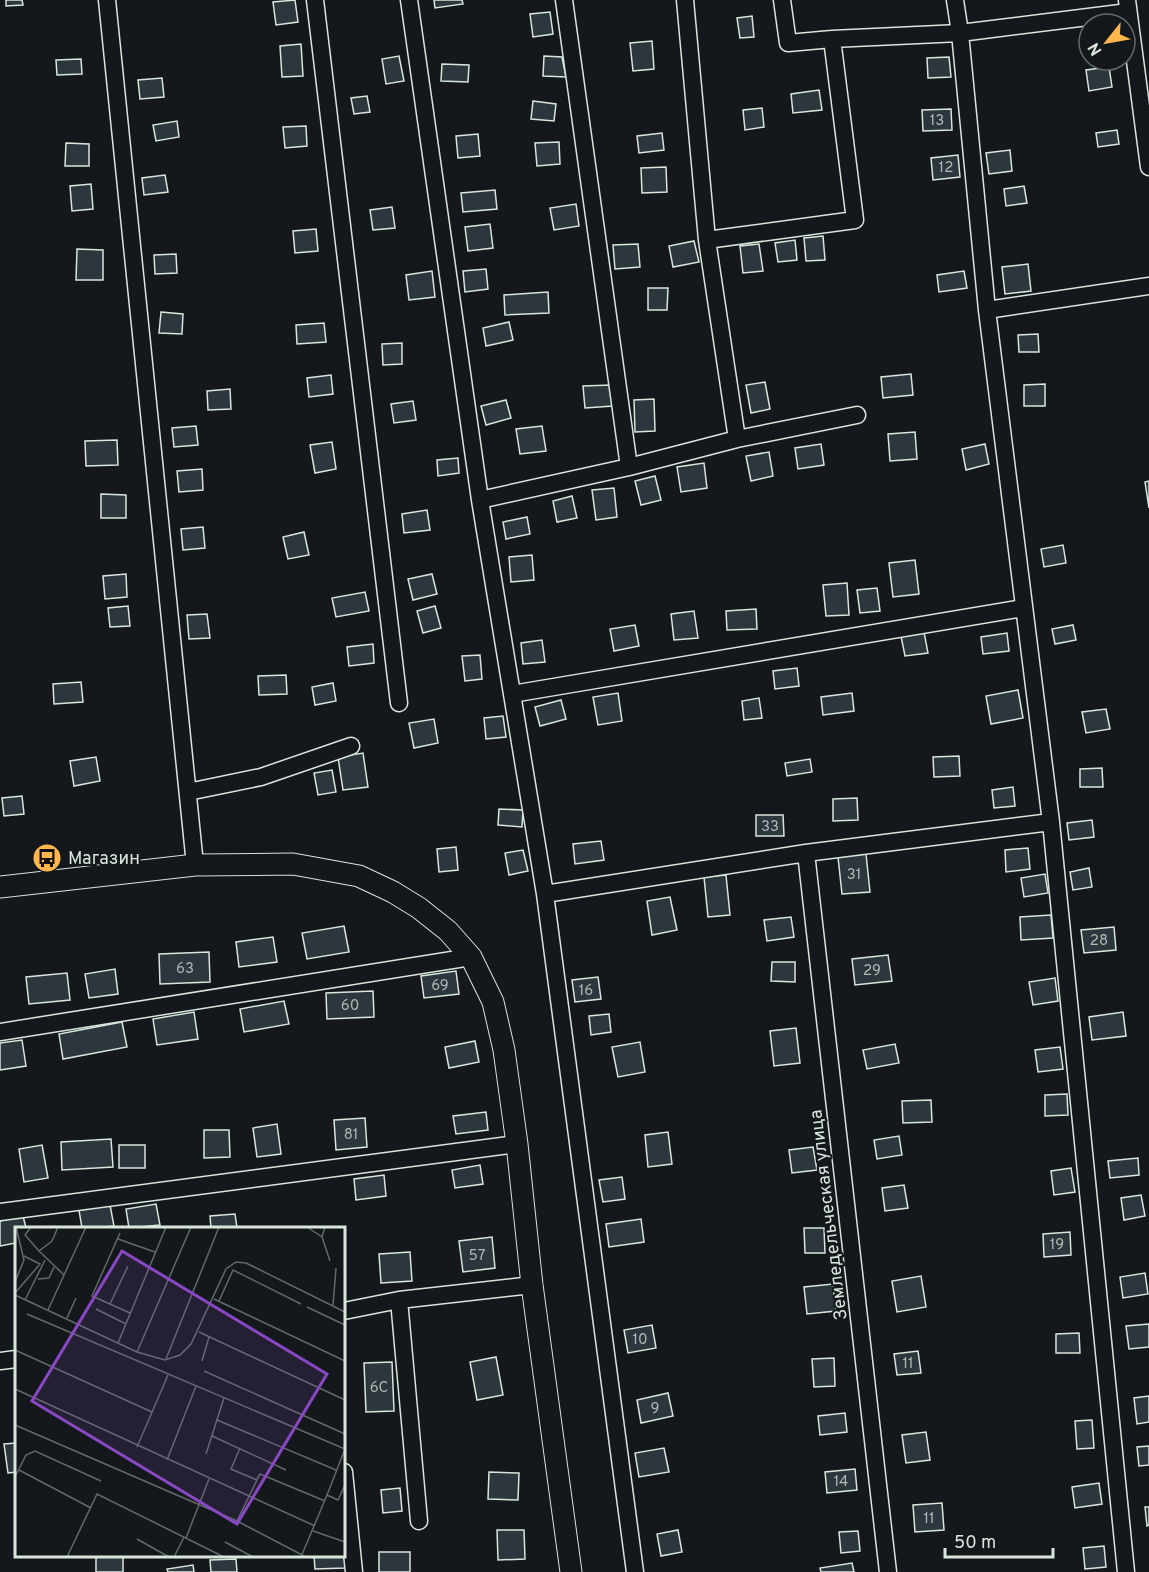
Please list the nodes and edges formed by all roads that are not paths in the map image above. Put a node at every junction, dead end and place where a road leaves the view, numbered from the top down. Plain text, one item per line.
1 (107, 0) edge
2 (315, 0) edge
3 (409, 0) edge
4 (564, 0) edge
5 (685, 0) edge
6 (782, 0) edge
7 (955, 0) edge
8 (1128, 6) edge
9 (960, 33) junction
10 (832, 39) junction
11 (1149, 167) edge
12 (707, 240) junction
13 (1149, 286) edge
14 (987, 310) junction
15 (857, 415) dead end
16 (737, 439) junction
17 (629, 467) junction
18 (480, 500) junction
19 (1023, 608) junction
20 (512, 694) junction
21 (399, 703) dead end
22 (351, 746) dead end
23 (188, 792) junction
24 (1051, 822) junction
25 (806, 853) junction
26 (195, 865) junction
27 (0, 887) edge
28 (545, 894) junction
29 (471, 957) junction
30 (0, 1032) edge
31 (517, 1144) junction
32 (0, 1212) edge
33 (532, 1285) junction
34 (399, 1300) junction
35 (345, 1311) edge
36 (15, 1359) edge
37 (0, 1361) edge
38 (345, 1482) edge
39 (419, 1521) dead end
40 (354, 1572) edge
41 (571, 1572) edge
42 (635, 1572) edge
43 (888, 1572) edge
44 (1126, 1572) edge

1 - 23 street
2 - 21 street
3 - 18 street
4 - 17 street
5 - 12 street
6 - 10 street
7 - 9 street
8 - 9 street
8 - 11 street
9 - 10 street
9 - 14 street
10 - 12 street
12 - 16 street
13 - 14 street
14 - 19 street
15 - 16 street
16 - 17 street
17 - 18 street
18 - 20 street
19 - 20 street
19 - 24 street
20 - 28 street
22 - 23 street
23 - 26 street
24 - 25 street
24 - 44 street
25 - 28 street
25 - 43 street, Земледельческая улица
26 - 27 main road
26 - 29 main road
28 - 42 street
29 - 30 street
29 - 31 main road
31 - 32 street
31 - 33 main road
33 - 34 street
33 - 41 main road
34 - 35 street
34 - 39 street
36 - 37 street
38 - 40 street

